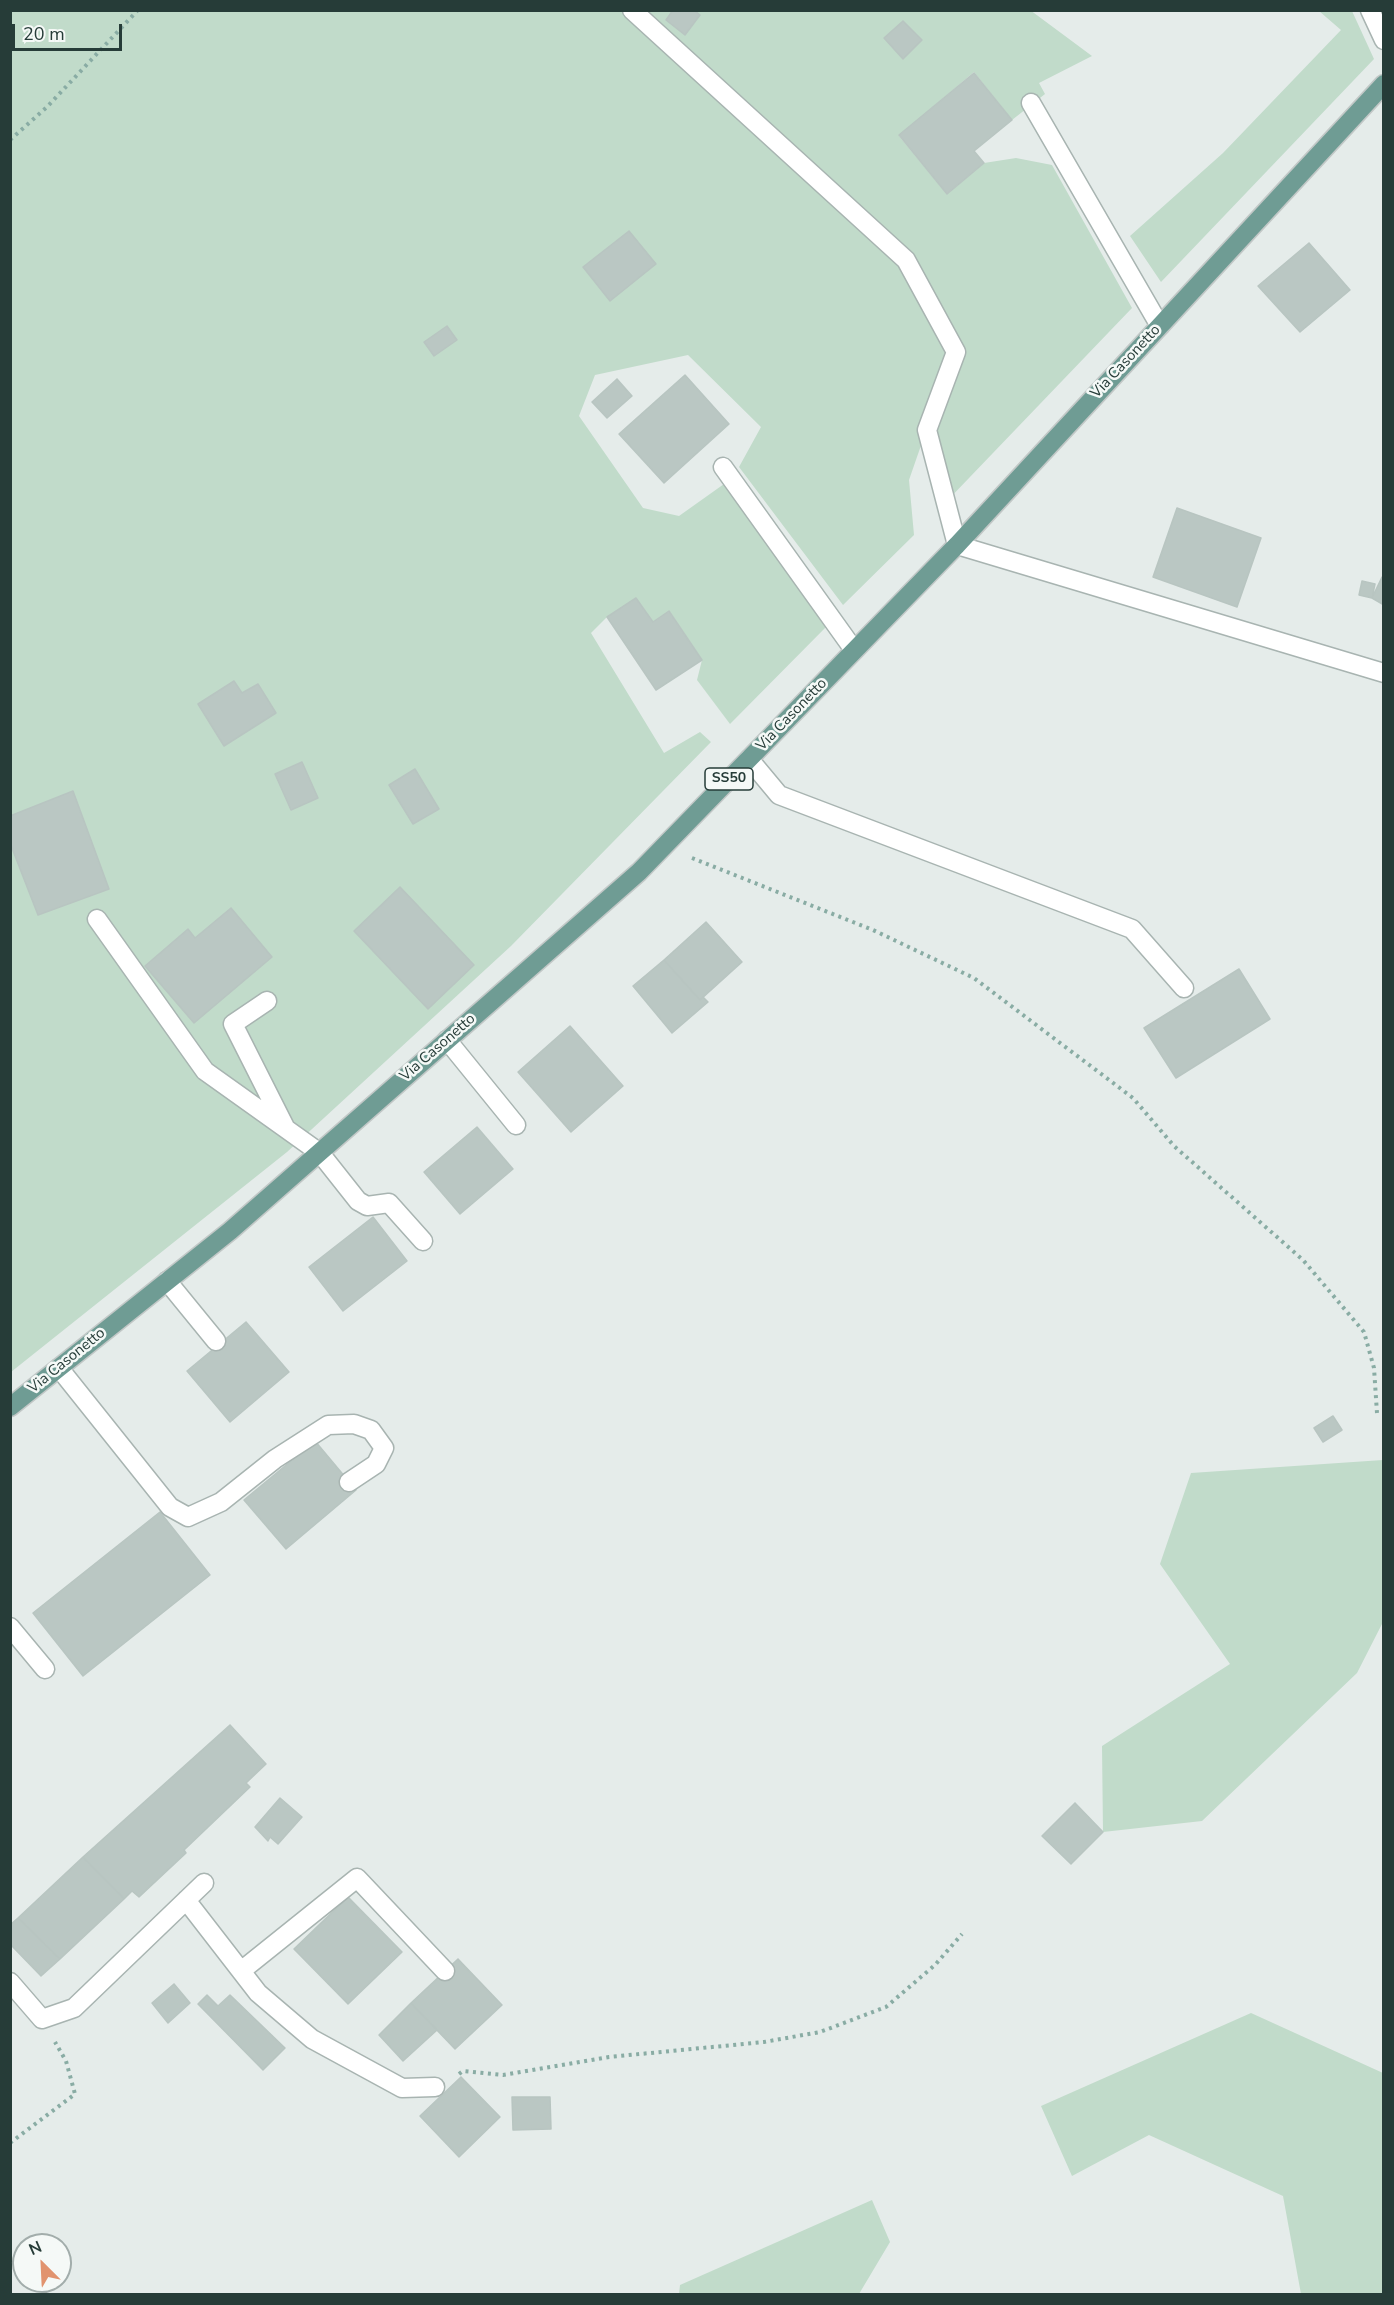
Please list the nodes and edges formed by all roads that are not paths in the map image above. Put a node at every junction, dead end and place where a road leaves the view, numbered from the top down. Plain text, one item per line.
1 (632, 10) edge
2 (1370, 10) edge
3 (1383, 40) edge
4 (1383, 84) edge
5 (1030, 103) dead end
6 (1160, 326) junction
7 (723, 467) dead end
8 (957, 545) junction
9 (854, 650) junction
10 (1383, 673) edge
11 (749, 759) junction
12 (97, 918) dead end
13 (1184, 988) dead end
14 (267, 1000) dead end
15 (447, 1040) junction
16 (516, 1125) dead end
17 (286, 1129) junction
18 (320, 1153) junction
19 (423, 1241) dead end
20 (167, 1281) junction
21 (216, 1341) dead end
22 (59, 1368) junction
23 (10, 1407) edge
24 (350, 1482) dead end
25 (10, 1627) edge
26 (45, 1669) dead end
27 (204, 1883) dead end
28 (186, 1899) junction
29 (241, 1971) junction
30 (445, 1971) dead end
31 (10, 1982) edge
32 (435, 2087) road end

1 - 8 lane
2 - 3 lane
4 - 6 main road, Via Casonetto / SS50
5 - 6 lane
6 - 8 main road, Via Casonetto / SS50
7 - 9 lane
8 - 9 main road, Via Casonetto / SS50
8 - 10 lane
9 - 11 main road, Via Casonetto / SS50
11 - 13 lane
11 - 15 main road, Via Casonetto / SS50
12 - 17 lane
14 - 17 lane
15 - 16 lane
15 - 18 main road, Via Casonetto / SS50
17 - 18 lane
18 - 19 lane
18 - 20 main road, Via Casonetto / SS50
20 - 21 lane
20 - 22 main road, Via Casonetto / SS50
22 - 23 main road, Via Casonetto / SS50
22 - 24 lane
25 - 26 lane
27 - 28 lane
28 - 29 lane
28 - 31 lane
29 - 30 lane
29 - 32 lane

